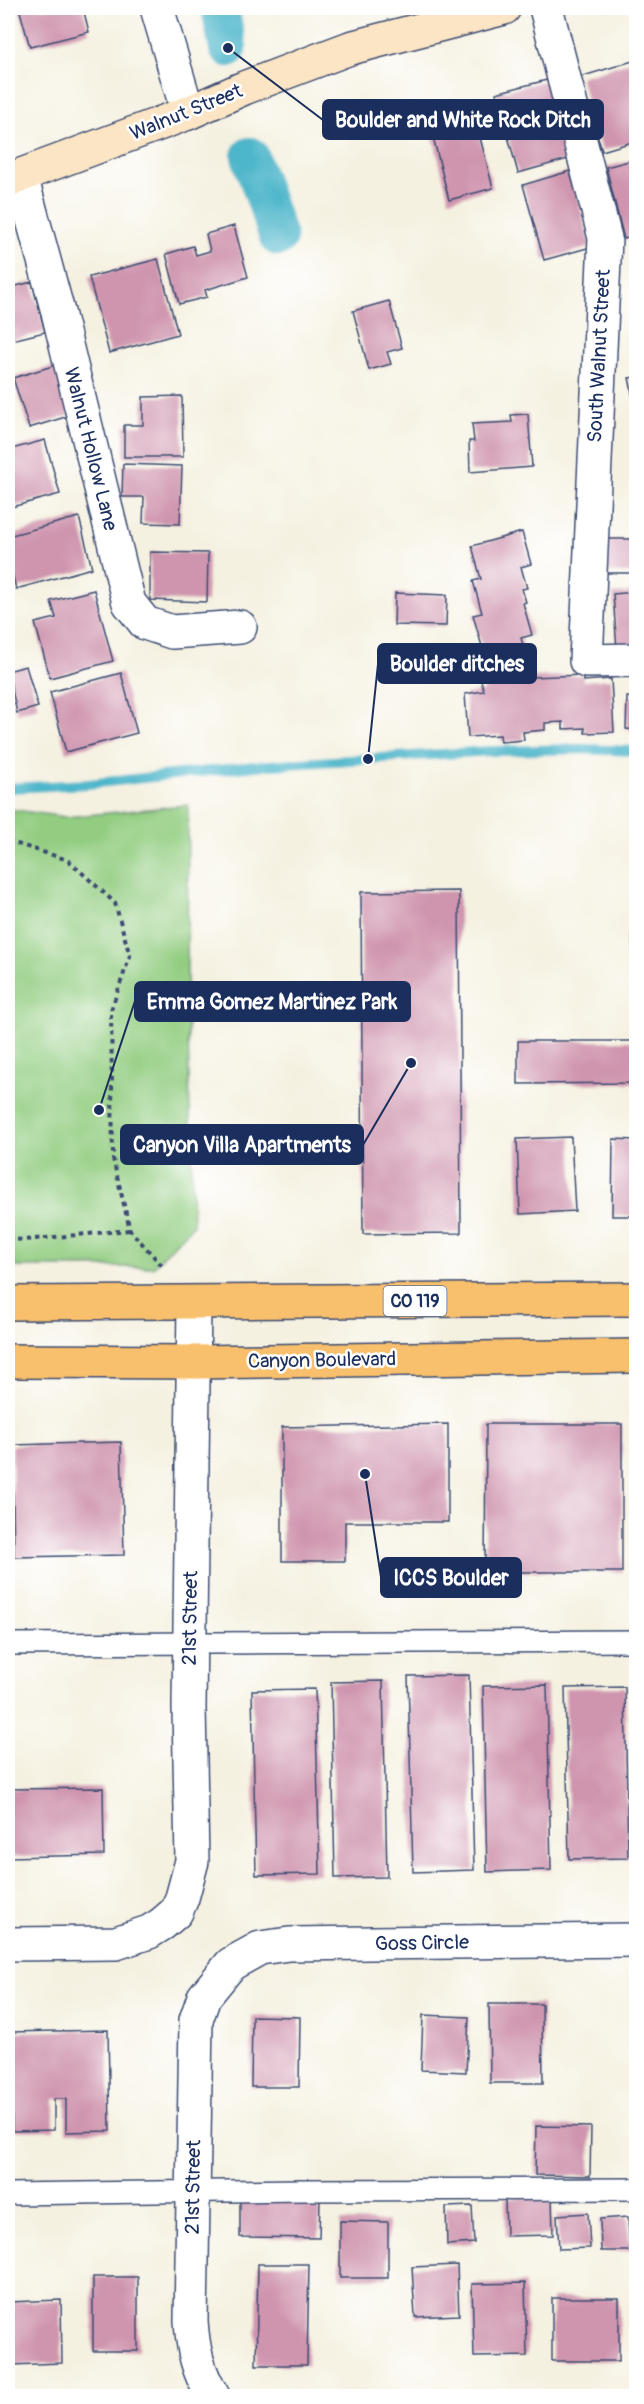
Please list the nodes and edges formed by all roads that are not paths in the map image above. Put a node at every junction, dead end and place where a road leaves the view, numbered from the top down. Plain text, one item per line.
1 (157, 8) edge
2 (504, 8) edge
3 (546, 8) edge
4 (188, 113) junction
5 (14, 178) edge
6 (240, 627) dead end
7 (636, 660) edge
8 (636, 1299) edge
9 (194, 1303) junction
10 (8, 1304) edge
11 (636, 1356) edge
12 (8, 1360) edge
13 (195, 1362) junction
14 (636, 1641) edge
15 (190, 1642) junction
16 (8, 1644) edge
17 (636, 1940) edge
18 (8, 1944) edge
19 (218, 1979) joint
20 (636, 2189) edge
21 (193, 2191) junction
22 (8, 2194) edge
23 (213, 2397) edge

1 - 4 street
2 - 4 street, Walnut Street
3 - 7 street, South Walnut Street
4 - 5 street, Walnut Street
5 - 6 street, Walnut Hollow Lane
8 - 9 main road, CO 119
9 - 10 main road, CO 119
9 - 13 street, 21st Street
11 - 13 main road, Canyon Boulevard
12 - 13 main road, Canyon Boulevard
13 - 15 street, 21st Street
14 - 15 lane
15 - 16 lane
15 - 18 street, 21st Street
17 - 19 street, Goss Circle
19 - 21 street, 21st Street
20 - 21 lane
21 - 22 lane
21 - 23 street, 21st Street

